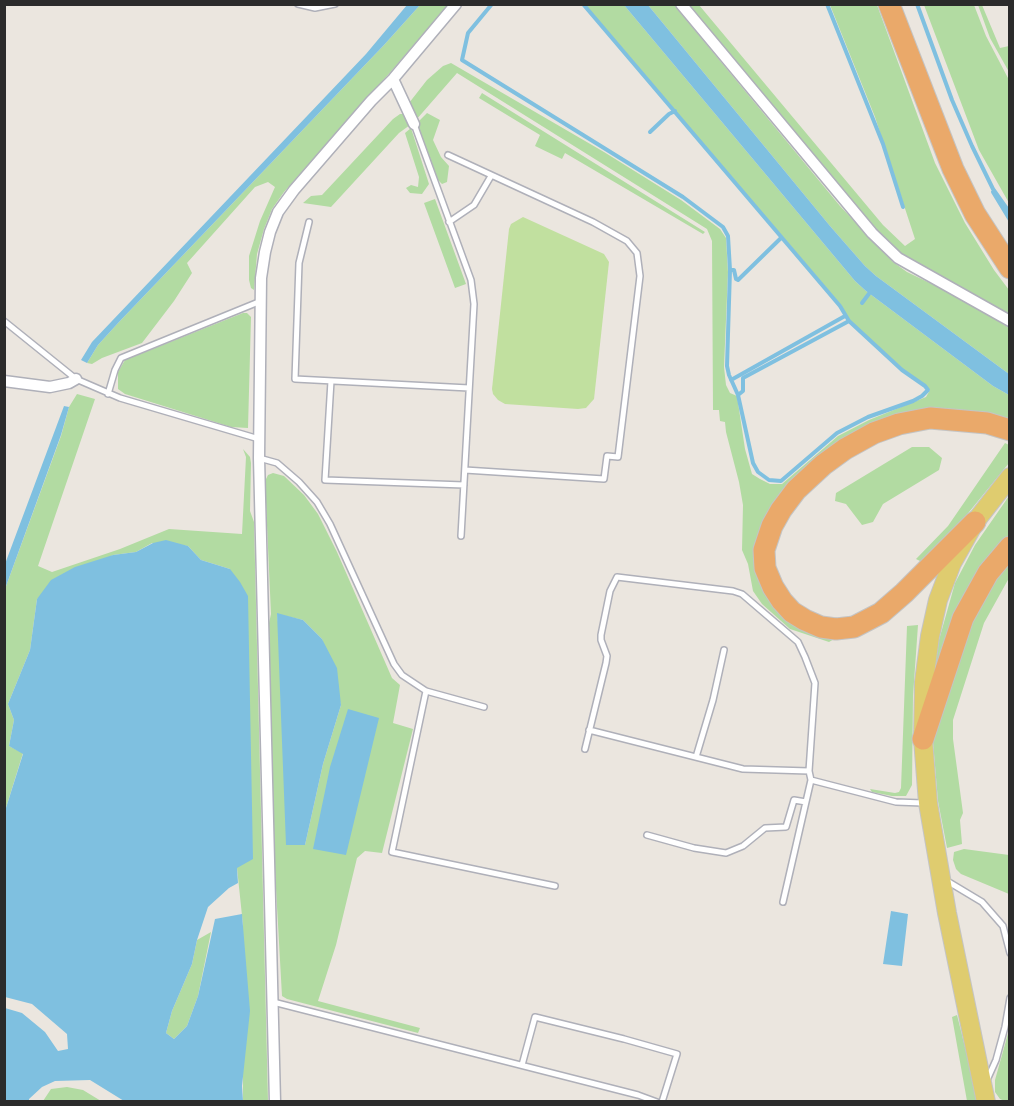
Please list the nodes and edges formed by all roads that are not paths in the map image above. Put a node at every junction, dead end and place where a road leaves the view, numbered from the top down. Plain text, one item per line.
1 (298, 4) edge
2 (335, 4) edge
3 (456, 4) edge
4 (681, 4) edge
5 (889, 4) edge
6 (903, 4) edge
7 (393, 79) junction
8 (414, 124) joint
9 (448, 155) dead end
10 (491, 176) junction
11 (309, 222) dead end
12 (449, 222) junction
13 (1010, 245) edge
14 (1010, 268) edge
15 (261, 301) junction
16 (4, 321) edge
17 (1010, 321) edge
18 (76, 379) junction
19 (4, 381) edge
20 (331, 381) junction
21 (469, 388) junction
22 (108, 394) junction
23 (1010, 430) edge
24 (259, 439) junction
25 (259, 458) junction
26 (465, 470) junction
27 (1010, 477) edge
28 (464, 485) junction
29 (975, 522) junction
30 (461, 537) dead end
31 (1010, 547) edge
32 (724, 650) dead end
33 (426, 691) junction
34 (484, 707) dead end
35 (590, 730) junction
36 (923, 739) junction
37 (585, 749) dead end
38 (696, 757) junction
39 (809, 771) junction
40 (811, 780) junction
41 (806, 802) junction
42 (928, 803) junction
43 (647, 835) dead end
44 (940, 877) junction
45 (555, 886) dead end
46 (783, 902) dead end
47 (1010, 953) edge
48 (1010, 998) edge
49 (272, 1002) junction
50 (522, 1065) junction
51 (985, 1095) edge
52 (275, 1101) edge
53 (657, 1101) edge
54 (662, 1101) edge

1 - 2 lane
3 - 7 street
4 - 17 street
5 - 14 highway
6 - 13 highway
7 - 8 street
7 - 15 street
8 - 12 lane
9 - 10 lane
10 - 12 lane
10 - 26 lane
11 - 20 lane
12 - 21 lane
15 - 22 lane
15 - 24 street
16 - 18 lane
18 - 19 street
18 - 22 lane
20 - 21 lane
20 - 28 lane
21 - 26 lane
22 - 24 lane
23 - 29 highway
24 - 25 street
25 - 33 lane
25 - 49 street
26 - 28 lane
27 - 29 main road
28 - 30 lane
29 - 36 main road
31 - 36 highway
32 - 38 lane
33 - 34 lane
33 - 45 lane
35 - 37 lane
35 - 38 lane
35 - 39 lane
36 - 42 main road
38 - 39 lane
39 - 40 lane
40 - 41 lane
40 - 42 lane
41 - 43 lane
41 - 46 lane
42 - 44 main road
44 - 47 lane
44 - 51 main road
48 - 51 lane
49 - 50 lane
49 - 52 street
50 - 53 lane
50 - 54 lane

